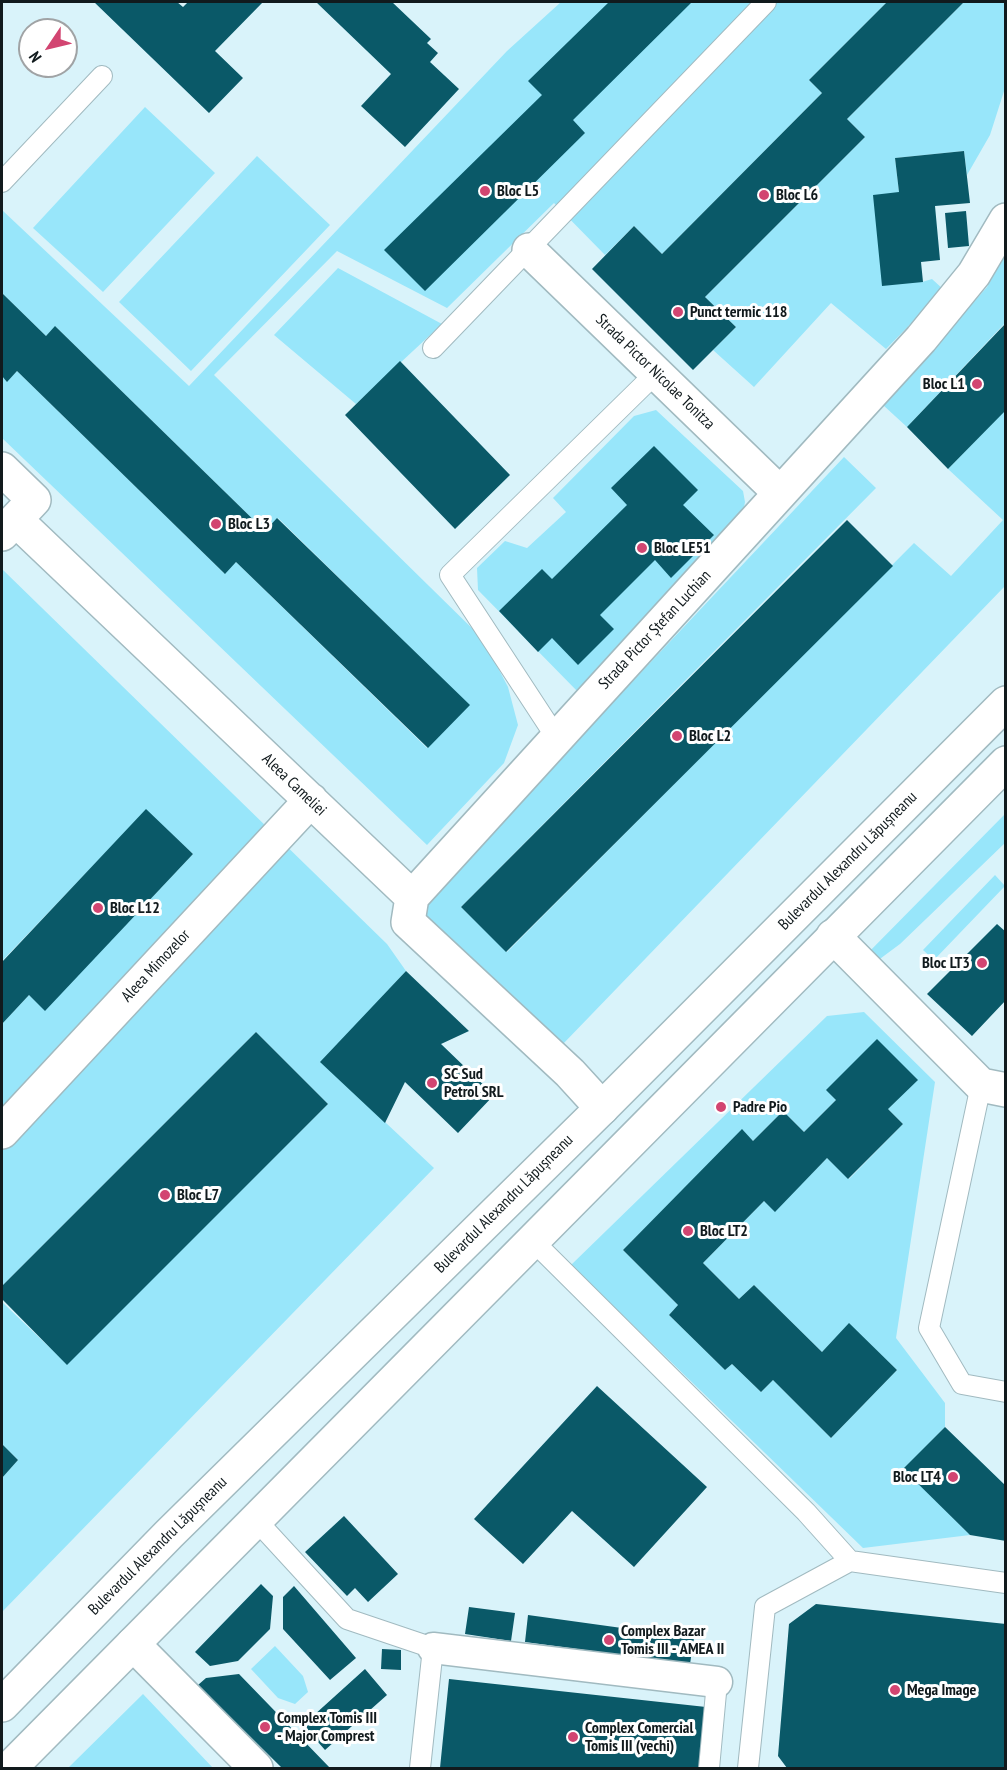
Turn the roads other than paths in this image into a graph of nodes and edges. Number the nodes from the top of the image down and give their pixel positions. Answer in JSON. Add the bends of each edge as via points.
{"nodes":[{"id":1,"x":766,"y":2,"type":"edge"},
{"id":2,"x":102,"y":76,"type":"dead end"},
{"id":3,"x":2,"y":182,"type":"edge"},
{"id":4,"x":1005,"y":220,"type":"edge"},
{"id":5,"x":529,"y":250,"type":"junction"},
{"id":6,"x":433,"y":348,"type":"dead end"},
{"id":7,"x":656,"y":373,"type":"junction"},
{"id":8,"x":2,"y":469,"type":"edge"},
{"id":9,"x":780,"y":493,"type":"junction"},
{"id":10,"x":9,"y":527,"type":"edge"},
{"id":11,"x":1005,"y":704,"type":"edge"},
{"id":12,"x":556,"y":737,"type":"junction"},
{"id":13,"x":1005,"y":763,"type":"edge"},
{"id":14,"x":311,"y":800,"type":"junction"},
{"id":15,"x":412,"y":897,"type":"junction"},
{"id":16,"x":833,"y":936,"type":"junction"},
{"id":17,"x":993,"y":1088,"type":"edge"},
{"id":18,"x":602,"y":1108,"type":"junction"},
{"id":19,"x":2,"y":1132,"type":"edge"},
{"id":20,"x":532,"y":1239,"type":"junction"},
{"id":21,"x":1005,"y":1392,"type":"edge"},
{"id":22,"x":256,"y":1520,"type":"junction"},
{"id":23,"x":850,"y":1561,"type":"junction"},
{"id":24,"x":1005,"y":1583,"type":"edge"},
{"id":25,"x":133,"y":1644,"type":"junction"},
{"id":26,"x":433,"y":1648,"type":"junction"},
{"id":27,"x":717,"y":1682,"type":"joint"},
{"id":28,"x":2,"y":1705,"type":"edge"},
{"id":29,"x":10,"y":1768,"type":"edge"},
{"id":30,"x":256,"y":1768,"type":"edge"},
{"id":31,"x":420,"y":1768,"type":"edge"},
{"id":32,"x":709,"y":1768,"type":"edge"},
{"id":33,"x":748,"y":1768,"type":"edge"}],
"edges":[{"from":1,"to":5,"type":"lane"},
{"from":2,"to":3,"type":"lane"},
{"from":4,"to":9,"type":"street","name":"Strada Pictor Ștefan Luchian","via":[[974,274],[921,339]]},
{"from":5,"to":6,"type":"lane"},
{"from":5,"to":7,"type":"street","name":"Strada Pictor Nicolae Tonitza"},
{"from":7,"to":9,"type":"street","name":"Strada Pictor Nicolae Tonitza"},
{"from":7,"to":12,"type":"lane","via":[[450,575]]},
{"from":8,"to":10,"type":"street","name":"Aleea Cameliei","via":[[34,500]]},
{"from":9,"to":12,"type":"street","name":"Strada Pictor Ștefan Luchian"},
{"from":10,"to":14,"type":"street","name":"Aleea Cameliei"},
{"from":11,"to":18,"type":"street","name":"Bulevardul Alexandru Lăpușneanu"},
{"from":12,"to":15,"type":"street","name":"Strada Pictor Ștefan Luchian"},
{"from":13,"to":16,"type":"street"},
{"from":14,"to":15,"type":"street","name":"Aleea Cameliei"},
{"from":14,"to":19,"type":"street","name":"Aleea Mimozelor"},
{"from":15,"to":18,"type":"street","via":[[408,922],[570,1073]]},
{"from":16,"to":17,"type":"street"},
{"from":16,"to":20,"type":"street"},
{"from":17,"to":21,"type":"lane","via":[[929,1328],[962,1384]]},
{"from":18,"to":28,"type":"street","name":"Bulevardul Alexandru Lăpușneanu","via":[[169,1534]]},
{"from":20,"to":22,"type":"street"},
{"from":20,"to":23,"type":"lane","via":[[806,1512]]},
{"from":22,"to":25,"type":"street"},
{"from":22,"to":26,"type":"lane","via":[[347,1619]]},
{"from":23,"to":24,"type":"lane"},
{"from":23,"to":33,"type":"lane","via":[[765,1607]]},
{"from":25,"to":29,"type":"street"},
{"from":25,"to":30,"type":"street"},
{"from":26,"to":27,"type":"street"},
{"from":26,"to":31,"type":"lane"},
{"from":27,"to":32,"type":"lane"}]}
